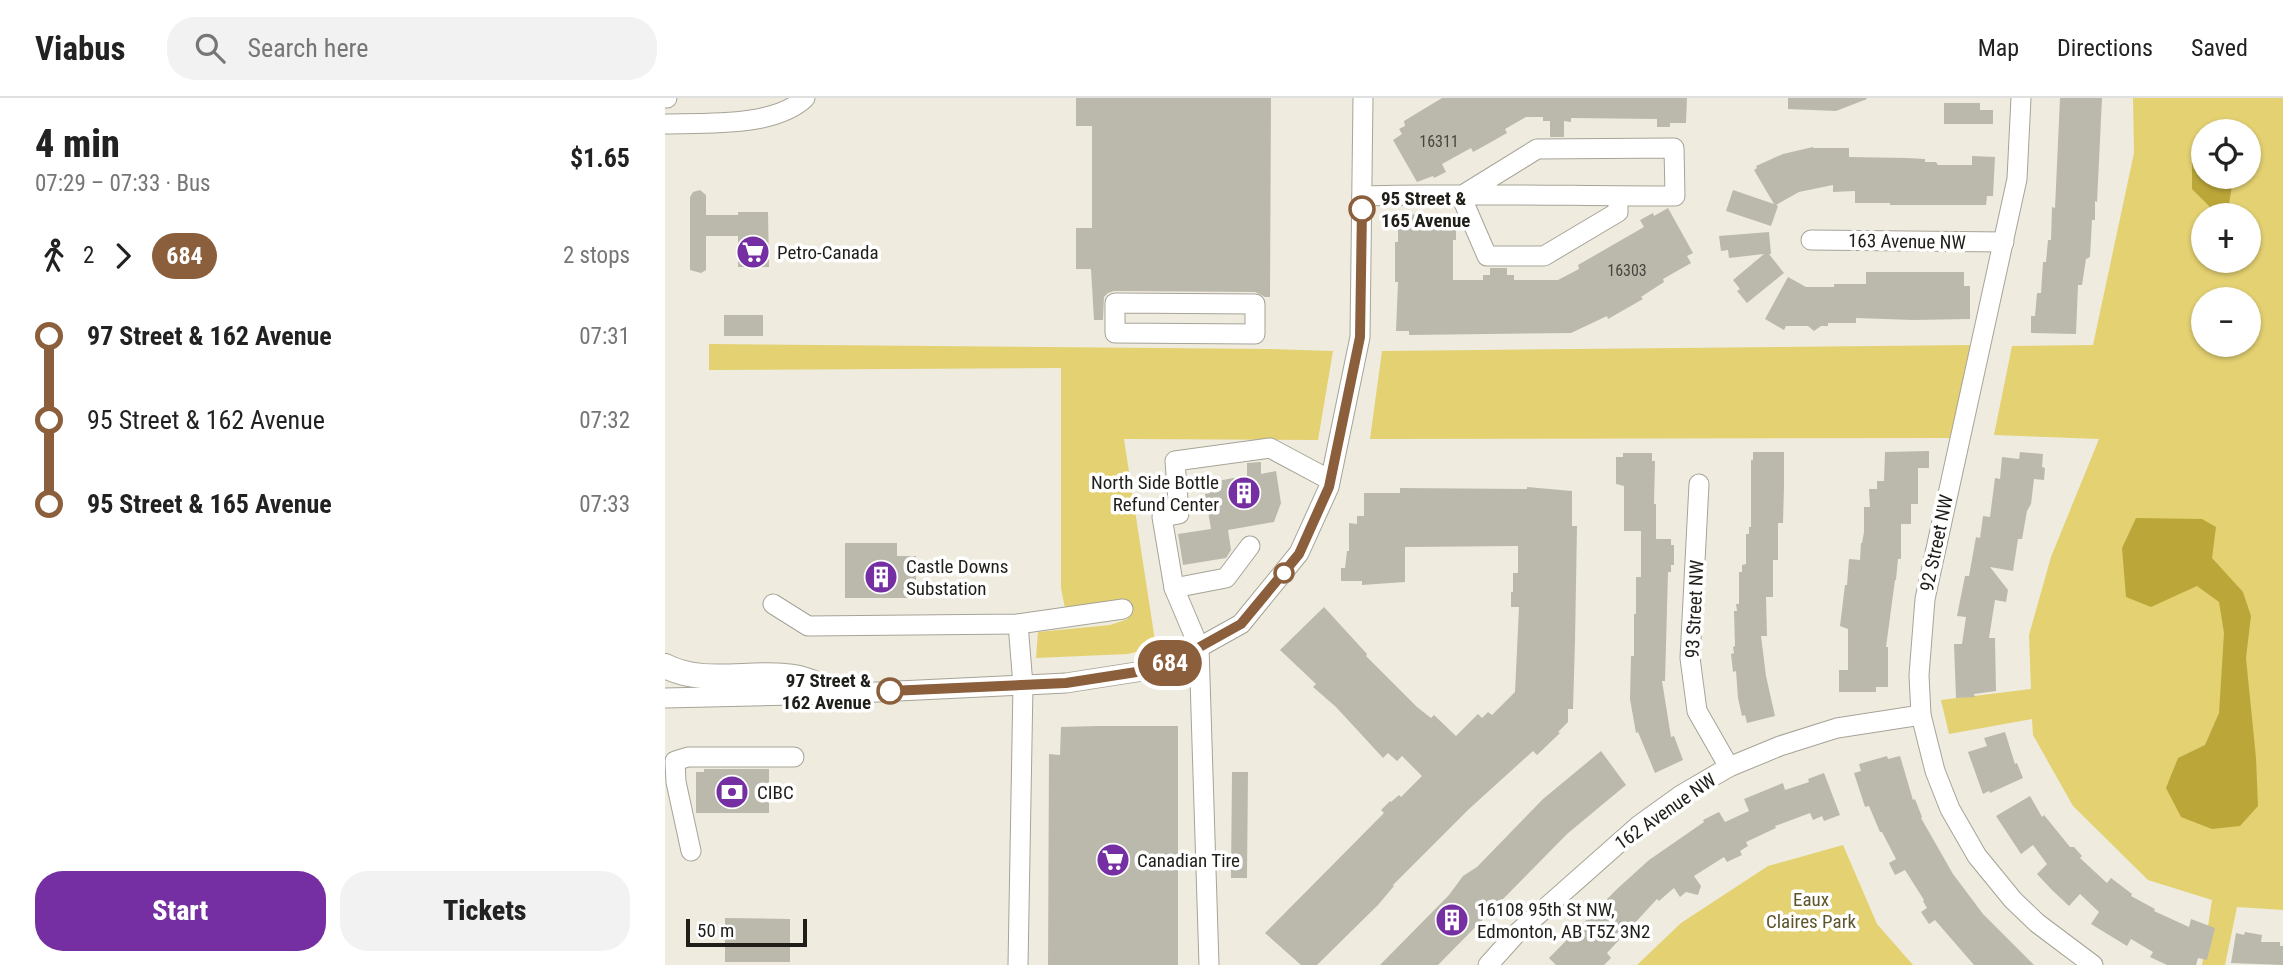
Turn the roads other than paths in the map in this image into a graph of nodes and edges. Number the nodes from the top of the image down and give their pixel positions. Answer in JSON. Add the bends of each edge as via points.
{"nodes":[{"id":1,"x":805,"y":98,"type":"edge"},
{"id":2,"x":1363,"y":98,"type":"edge"},
{"id":3,"x":2021,"y":98,"type":"edge"},
{"id":4,"x":665,"y":124,"type":"edge"},
{"id":5,"x":1362,"y":196,"type":"junction"},
{"id":6,"x":1461,"y":196,"type":"junction"},
{"id":7,"x":1618,"y":196,"type":"junction"},
{"id":8,"x":1811,"y":240,"type":"dead end"},
{"id":9,"x":2004,"y":242,"type":"junction"},
{"id":10,"x":1115,"y":303,"type":"joint"},
{"id":11,"x":1330,"y":480,"type":"junction"},
{"id":12,"x":1699,"y":484,"type":"dead end"},
{"id":13,"x":1250,"y":546,"type":"dead end"},
{"id":14,"x":1174,"y":588,"type":"junction"},
{"id":15,"x":773,"y":604,"type":"dead end"},
{"id":16,"x":1123,"y":610,"type":"dead end"},
{"id":17,"x":1018,"y":624,"type":"junction"},
{"id":18,"x":1199,"y":647,"type":"junction"},
{"id":19,"x":665,"y":666,"type":"edge"},
{"id":20,"x":1023,"y":685,"type":"junction"},
{"id":21,"x":836,"y":694,"type":"junction"},
{"id":22,"x":665,"y":698,"type":"edge"},
{"id":23,"x":1921,"y":715,"type":"junction"},
{"id":24,"x":794,"y":757,"type":"dead end"},
{"id":25,"x":1728,"y":767,"type":"junction"},
{"id":26,"x":691,"y":851,"type":"dead end"},
{"id":27,"x":1018,"y":965,"type":"edge"},
{"id":28,"x":1209,"y":965,"type":"edge"},
{"id":29,"x":1489,"y":965,"type":"edge"},
{"id":30,"x":2093,"y":965,"type":"edge"}],
"edges":[{"from":1,"to":4,"type":"street","via":[[795,108],[759,118]]},
{"from":2,"to":5,"type":"street"},
{"from":3,"to":9,"type":"street","name":"92 Street NW","via":[[2017,179]]},
{"from":5,"to":6,"type":"street"},
{"from":5,"to":11,"type":"street","via":[[1360,337]]},
{"from":6,"to":7,"type":"street"},
{"from":6,"to":7,"type":"street","via":[[1487,256],[1544,256],[1618,212]]},
{"from":6,"to":7,"type":"street","via":[[1537,149],[1674,149],[1675,196]]},
{"from":8,"to":9,"type":"street","name":"163 Avenue NW"},
{"from":9,"to":23,"type":"street","name":"92 Street NW","via":[[1928,579],[1921,637]]},
{"from":10,"to":10,"type":"street","via":[[1115,333],[1255,334],[1255,304]]},
{"from":11,"to":14,"type":"street","via":[[1270,449],[1175,461],[1179,514],[1162,517]]},
{"from":11,"to":18,"type":"street","via":[[1299,554],[1241,624]]},
{"from":12,"to":25,"type":"street","name":"93 Street NW","via":[[1690,658],[1697,711]]},
{"from":13,"to":14,"type":"street","via":[[1226,578]]},
{"from":14,"to":18,"type":"street"},
{"from":15,"to":17,"type":"street","via":[[808,626]]},
{"from":16,"to":17,"type":"street"},
{"from":17,"to":20,"type":"street"},
{"from":18,"to":20,"type":"street","via":[[1162,668]]},
{"from":18,"to":28,"type":"street"},
{"from":19,"to":21,"type":"main road","via":[[703,677],[806,679]]},
{"from":20,"to":21,"type":"street"},
{"from":20,"to":27,"type":"street"},
{"from":21,"to":22,"type":"street"},
{"from":23,"to":25,"type":"street","name":"162 Avenue NW","via":[[1837,728]]},
{"from":23,"to":30,"type":"street","name":"92 Street NW","via":[[1935,771],[1977,856],[2037,923]]},
{"from":24,"to":26,"type":"street","via":[[688,757],[675,761]]},
{"from":25,"to":29,"type":"street","name":"162 Avenue NW","via":[[1638,826],[1516,934]]}]}
